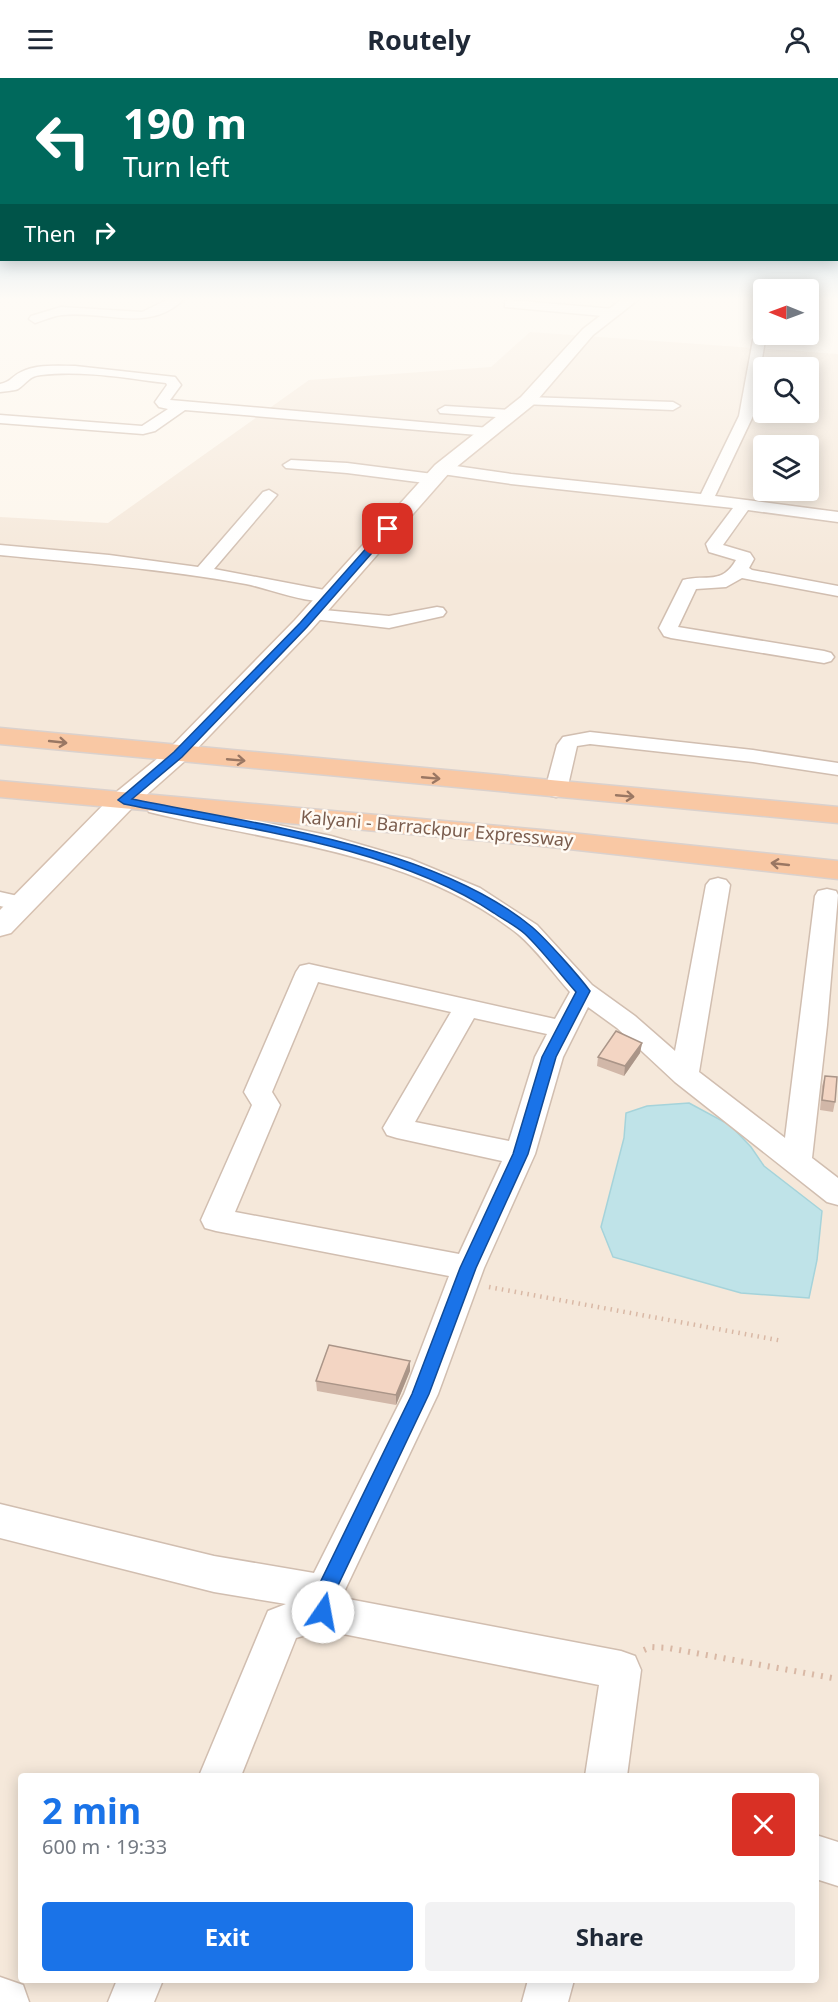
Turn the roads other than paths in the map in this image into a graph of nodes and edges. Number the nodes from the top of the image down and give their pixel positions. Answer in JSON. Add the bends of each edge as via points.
{"nodes":[{"id":1,"x":6,"y":389,"type":"edge"},
{"id":2,"x":171,"y":389,"type":"edge"},
{"id":3,"x":536,"y":389,"type":"edge"},
{"id":4,"x":751,"y":389,"type":"edge"},
{"id":5,"x":0,"y":405,"type":"edge"},
{"id":6,"x":181,"y":406,"type":"junction"},
{"id":7,"x":673,"y":406,"type":"dead end"},
{"id":8,"x":519,"y":408,"type":"junction"},
{"id":9,"x":432,"y":409,"type":"dead end"},
{"id":10,"x":0,"y":419,"type":"edge"},
{"id":11,"x":19,"y":421,"type":"junction"},
{"id":12,"x":0,"y":431,"type":"edge"},
{"id":13,"x":489,"y":432,"type":"junction"},
{"id":14,"x":291,"y":465,"type":"dead end"},
{"id":15,"x":438,"y":474,"type":"junction"},
{"id":16,"x":269,"y":495,"type":"dead end"},
{"id":17,"x":705,"y":499,"type":"junction"},
{"id":18,"x":744,"y":504,"type":"junction"},
{"id":19,"x":838,"y":518,"type":"edge"},
{"id":20,"x":0,"y":550,"type":"edge"},
{"id":21,"x":740,"y":571,"type":"junction"},
{"id":22,"x":202,"y":573,"type":"junction"},
{"id":23,"x":838,"y":591,"type":"edge"},
{"id":24,"x":329,"y":596,"type":"junction"},
{"id":25,"x":437,"y":612,"type":"dead end"},
{"id":26,"x":313,"y":614,"type":"junction"},
{"id":27,"x":824,"y":657,"type":"dead end"},
{"id":28,"x":0,"y":736,"type":"edge"},
{"id":29,"x":178,"y":754,"type":"junction"},
{"id":30,"x":838,"y":769,"type":"edge"},
{"id":31,"x":0,"y":789,"type":"edge"},
{"id":32,"x":556,"y":790,"type":"junction"},
{"id":33,"x":124,"y":800,"type":"junction"},
{"id":34,"x":838,"y":815,"type":"edge"},
{"id":35,"x":838,"y":870,"type":"edge"},
{"id":36,"x":718,"y":885,"type":"dead end"},
{"id":37,"x":827,"y":896,"type":"dead end"},
{"id":38,"x":11,"y":902,"type":"edge"},
{"id":39,"x":0,"y":927,"type":"edge"},
{"id":40,"x":583,"y":991,"type":"junction"},
{"id":41,"x":467,"y":1007,"type":"junction"},
{"id":42,"x":563,"y":1029,"type":"junction"},
{"id":43,"x":686,"y":1075,"type":"junction"},
{"id":44,"x":520,"y":1154,"type":"junction"},
{"id":45,"x":797,"y":1161,"type":"junction"},
{"id":46,"x":838,"y":1194,"type":"edge"},
{"id":47,"x":467,"y":1275,"type":"junction"},
{"id":48,"x":0,"y":1521,"type":"edge"},
{"id":49,"x":324,"y":1603,"type":"junction"},
{"id":50,"x":221,"y":1773,"type":"edge"},
{"id":51,"x":606,"y":1773,"type":"edge"},
{"id":52,"x":819,"y":1858,"type":"edge"},
{"id":53,"x":838,"y":1864,"type":"edge"},
{"id":54,"x":139,"y":1983,"type":"edge"},
{"id":55,"x":550,"y":1983,"type":"edge"},
{"id":56,"x":0,"y":2001,"type":"edge"},
{"id":57,"x":6,"y":2002,"type":"edge"},
{"id":58,"x":131,"y":2002,"type":"edge"},
{"id":59,"x":545,"y":2002,"type":"edge"}],
"edges":[{"from":1,"to":5,"type":"street"},
{"from":2,"to":6,"type":"street","via":[[162,403]]},
{"from":3,"to":8,"type":"main road"},
{"from":4,"to":17,"type":"street","via":[[746,416]]},
{"from":6,"to":11,"type":"street","via":[[143,430]]},
{"from":6,"to":13,"type":"street"},
{"from":7,"to":8,"type":"street"},
{"from":8,"to":9,"type":"street"},
{"from":8,"to":13,"type":"main road"},
{"from":10,"to":11,"type":"street"},
{"from":11,"to":12,"type":"street"},
{"from":13,"to":15,"type":"main road"},
{"from":14,"to":15,"type":"street"},
{"from":15,"to":17,"type":"street"},
{"from":15,"to":24,"type":"main road"},
{"from":16,"to":22,"type":"street"},
{"from":17,"to":18,"type":"street"},
{"from":18,"to":19,"type":"street"},
{"from":18,"to":21,"type":"street","via":[[714,544],[720,551],[746,559]]},
{"from":20,"to":22,"type":"street"},
{"from":21,"to":23,"type":"street"},
{"from":21,"to":27,"type":"street","via":[[726,582],[689,584],[668,628],[671,632]]},
{"from":22,"to":24,"type":"street"},
{"from":24,"to":26,"type":"main road"},
{"from":25,"to":26,"type":"street","via":[[389,622]]},
{"from":26,"to":29,"type":"main road"},
{"from":28,"to":29,"type":"highway","one_way":true},
{"from":29,"to":32,"type":"highway","one_way":true},
{"from":29,"to":33,"type":"main road"},
{"from":30,"to":32,"type":"street","via":[[590,738],[570,741]]},
{"from":31,"to":33,"type":"highway","name":"Kalyani - Barrackpur Expressway"},
{"from":32,"to":34,"type":"highway","one_way":true},
{"from":35,"to":33,"type":"highway","name":"Kalyani - Barrackpur Expressway","one_way":true},
{"from":33,"to":38,"type":"main road"},
{"from":33,"to":40,"type":"street","via":[[323,841],[432,876],[472,893],[528,930]]},
{"from":36,"to":43,"type":"street"},
{"from":37,"to":45,"type":"street"},
{"from":38,"to":39,"type":"main road"},
{"from":40,"to":42,"type":"street"},
{"from":40,"to":43,"type":"street","via":[[626,1022]]},
{"from":41,"to":42,"type":"street"},
{"from":41,"to":44,"type":"street","via":[[397,1128]]},
{"from":41,"to":47,"type":"street","via":[[309,972],[258,1092],[266,1105],[216,1220]]},
{"from":42,"to":44,"type":"street","via":[[549,1057]]},
{"from":43,"to":45,"type":"street"},
{"from":44,"to":47,"type":"street"},
{"from":45,"to":46,"type":"street"},
{"from":47,"to":49,"type":"street","via":[[421,1394]]},
{"from":48,"to":49,"type":"street"},
{"from":49,"to":50,"type":"street","via":[[282,1624]]},
{"from":49,"to":51,"type":"street","via":[[621,1670]]},
{"from":52,"to":53,"type":"street"},
{"from":54,"to":58,"type":"street"},
{"from":55,"to":59,"type":"street"},
{"from":56,"to":57,"type":"street"}]}
